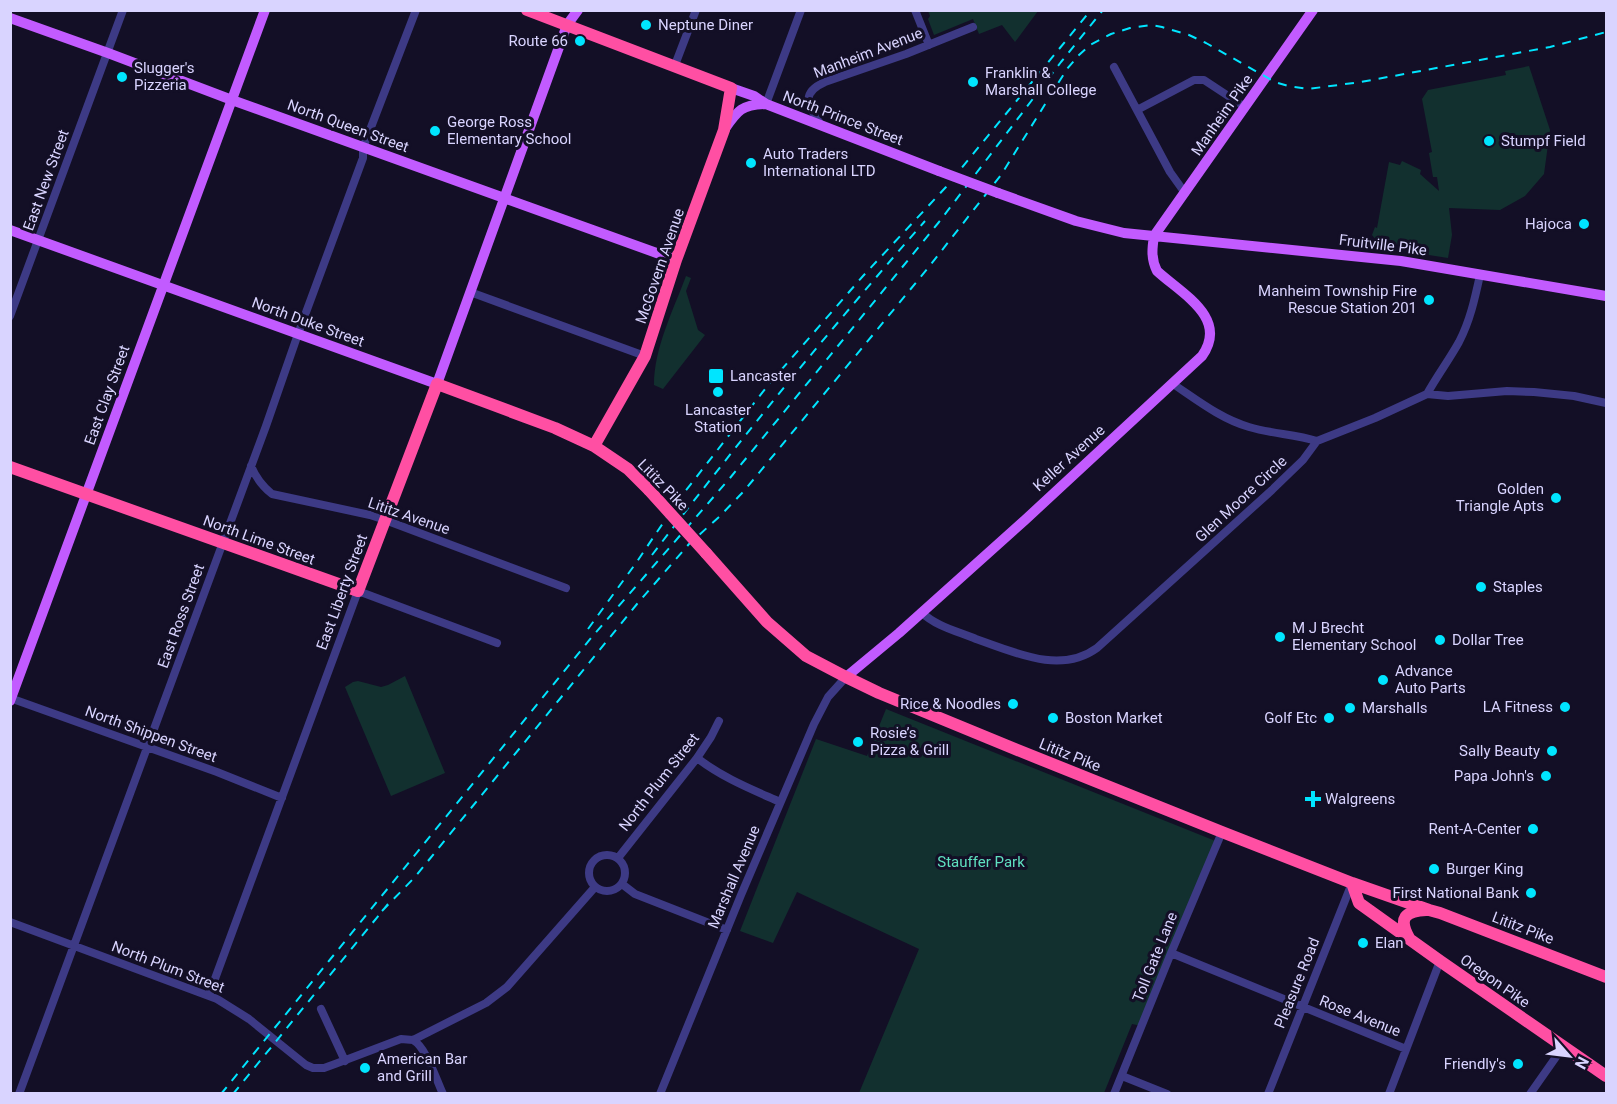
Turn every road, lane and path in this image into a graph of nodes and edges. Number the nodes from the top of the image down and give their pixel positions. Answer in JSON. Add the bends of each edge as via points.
{"nodes":[{"id":1,"x":123,"y":10,"type":"edge"},
{"id":2,"x":265,"y":10,"type":"edge"},
{"id":3,"x":416,"y":10,"type":"edge"},
{"id":4,"x":527,"y":10,"type":"edge"},
{"id":5,"x":567,"y":10,"type":"edge"},
{"id":6,"x":578,"y":10,"type":"edge"},
{"id":7,"x":696,"y":10,"type":"edge"},
{"id":8,"x":801,"y":10,"type":"edge"},
{"id":9,"x":915,"y":10,"type":"edge"},
{"id":10,"x":1313,"y":10,"type":"edge"},
{"id":11,"x":10,"y":18,"type":"edge"},
{"id":12,"x":567,"y":25,"type":"junction"},
{"id":13,"x":973,"y":27,"type":"dead end"},
{"id":14,"x":929,"y":45,"type":"junction"},
{"id":15,"x":108,"y":53,"type":"junction"},
{"id":16,"x":675,"y":65,"type":"junction"},
{"id":17,"x":1114,"y":67,"type":"dead end"},
{"id":18,"x":731,"y":88,"type":"junction"},
{"id":19,"x":232,"y":100,"type":"junction"},
{"id":20,"x":766,"y":104,"type":"junction"},
{"id":21,"x":1245,"y":107,"type":"junction"},
{"id":22,"x":1137,"y":110,"type":"junction"},
{"id":23,"x":821,"y":126,"type":"junction"},
{"id":24,"x":724,"y":130,"type":"junction"},
{"id":25,"x":363,"y":148,"type":"junction"},
{"id":26,"x":1185,"y":193,"type":"junction"},
{"id":27,"x":504,"y":199,"type":"junction"},
{"id":28,"x":10,"y":230,"type":"edge"},
{"id":29,"x":1154,"y":236,"type":"junction"},
{"id":30,"x":39,"y":240,"type":"junction"},
{"id":31,"x":676,"y":260,"type":"junction"},
{"id":32,"x":1480,"y":274,"type":"junction"},
{"id":33,"x":164,"y":286,"type":"junction"},
{"id":34,"x":470,"y":292,"type":"junction"},
{"id":35,"x":1606,"y":296,"type":"edge"},
{"id":36,"x":10,"y":316,"type":"edge"},
{"id":37,"x":298,"y":334,"type":"junction"},
{"id":38,"x":645,"y":356,"type":"junction"},
{"id":39,"x":437,"y":384,"type":"junction"},
{"id":40,"x":1173,"y":384,"type":"junction"},
{"id":41,"x":1427,"y":394,"type":"junction"},
{"id":42,"x":1606,"y":403,"type":"edge"},
{"id":43,"x":1317,"y":441,"type":"junction"},
{"id":44,"x":594,"y":446,"type":"junction"},
{"id":45,"x":251,"y":466,"type":"junction"},
{"id":46,"x":10,"y":467,"type":"edge"},
{"id":47,"x":87,"y":495,"type":"junction"},
{"id":48,"x":385,"y":520,"type":"junction"},
{"id":49,"x":222,"y":543,"type":"junction"},
{"id":50,"x":566,"y":588,"type":"dead end"},
{"id":51,"x":358,"y":591,"type":"junction"},
{"id":52,"x":921,"y":612,"type":"junction"},
{"id":53,"x":497,"y":643,"type":"dead end"},
{"id":54,"x":846,"y":677,"type":"junction"},
{"id":55,"x":11,"y":699,"type":"edge"},
{"id":56,"x":719,"y":721,"type":"dead end"},
{"id":57,"x":147,"y":747,"type":"junction"},
{"id":58,"x":698,"y":758,"type":"junction"},
{"id":59,"x":282,"y":798,"type":"junction"},
{"id":60,"x":780,"y":802,"type":"junction"},
{"id":61,"x":1222,"y":832,"type":"junction"},
{"id":62,"x":618,"y":858,"type":"junction"},
{"id":63,"x":1352,"y":883,"type":"junction"},
{"id":64,"x":622,"y":884,"type":"junction"},
{"id":65,"x":595,"y":887,"type":"junction"},
{"id":66,"x":1429,"y":910,"type":"junction"},
{"id":67,"x":10,"y":922,"type":"edge"},
{"id":68,"x":727,"y":930,"type":"junction"},
{"id":69,"x":1409,"y":939,"type":"junction"},
{"id":70,"x":73,"y":945,"type":"junction"},
{"id":71,"x":1171,"y":953,"type":"junction"},
{"id":72,"x":1440,"y":961,"type":"junction"},
{"id":73,"x":1606,"y":977,"type":"edge"},
{"id":74,"x":209,"y":995,"type":"junction"},
{"id":75,"x":1302,"y":1007,"type":"junction"},
{"id":76,"x":321,"y":1008,"type":"dead end"},
{"id":77,"x":413,"y":1040,"type":"junction"},
{"id":78,"x":1563,"y":1047,"type":"junction"},
{"id":79,"x":1406,"y":1049,"type":"junction"},
{"id":80,"x":345,"y":1061,"type":"junction"},
{"id":81,"x":1122,"y":1076,"type":"junction"},
{"id":82,"x":1606,"y":1076,"type":"edge"},
{"id":83,"x":19,"y":1094,"type":"edge"},
{"id":84,"x":443,"y":1094,"type":"edge"},
{"id":85,"x":660,"y":1094,"type":"edge"},
{"id":86,"x":1114,"y":1094,"type":"edge"},
{"id":87,"x":1167,"y":1094,"type":"edge"},
{"id":88,"x":1268,"y":1094,"type":"edge"},
{"id":89,"x":1389,"y":1094,"type":"edge"},
{"id":90,"x":1530,"y":1094,"type":"edge"}],
"edges":[{"from":1,"to":15,"type":"street","name":"East New Street"},
{"from":2,"to":19,"type":"main road","name":"East Clay Street"},
{"from":3,"to":25,"type":"street","name":"East Ross Street"},
{"from":4,"to":12,"type":"highway","name":"North Prince Street"},
{"from":5,"to":12,"type":"main road"},
{"from":6,"to":12,"type":"main road"},
{"from":7,"to":16,"type":"street"},
{"from":8,"to":20,"type":"street"},
{"from":9,"to":14,"type":"street"},
{"from":10,"to":21,"type":"main road","name":"Manheim Pike"},
{"from":11,"to":15,"type":"main road","name":"North Queen Street"},
{"from":12,"to":16,"type":"highway","name":"North Prince Street"},
{"from":12,"to":27,"type":"main road","name":"East Liberty Street"},
{"from":13,"to":14,"type":"street","name":"Manheim Avenue"},
{"from":14,"to":23,"type":"street","name":"Manheim Avenue","via":[[813,88],[808,95],[809,105]]},
{"from":15,"to":19,"type":"main road","name":"North Queen Street"},
{"from":15,"to":30,"type":"street","name":"East New Street"},
{"from":16,"to":18,"type":"highway","name":"North Prince Street"},
{"from":17,"to":22,"type":"street"},
{"from":18,"to":20,"type":"main road","name":"North Prince Street"},
{"from":18,"to":24,"type":"highway","name":"McGovern Avenue"},
{"from":19,"to":25,"type":"main road","name":"North Queen Street"},
{"from":19,"to":33,"type":"main road","name":"East Clay Street"},
{"from":20,"to":23,"type":"main road","name":"North Prince Street"},
{"from":20,"to":24,"type":"main road","via":[[754,104],[736,112]]},
{"from":21,"to":22,"type":"street","via":[[1204,80],[1194,80]]},
{"from":21,"to":26,"type":"main road","name":"Manheim Pike"},
{"from":22,"to":26,"type":"street"},
{"from":23,"to":29,"type":"main road","name":"North Prince Street","bridge":true,"via":[[1076,220],[1124,233]]},
{"from":24,"to":31,"type":"highway","name":"McGovern Avenue"},
{"from":25,"to":27,"type":"main road","name":"North Queen Street"},
{"from":25,"to":37,"type":"street","name":"East Ross Street","via":[[363,158]]},
{"from":26,"to":29,"type":"main road","name":"Manheim Pike"},
{"from":27,"to":31,"type":"main road","name":"North Queen Street"},
{"from":27,"to":34,"type":"main road","name":"East Liberty Street"},
{"from":28,"to":30,"type":"main road","name":"North Duke Street"},
{"from":29,"to":32,"type":"main road","name":"Fruitville Pike","via":[[1401,261]]},
{"from":29,"to":40,"type":"main road","name":"Keller Avenue","via":[[1152,255],[1157,271],[1200,309],[1211,330],[1210,343],[1202,356]]},
{"from":30,"to":33,"type":"main road","name":"North Duke Street"},
{"from":30,"to":36,"type":"street","name":"East New Street"},
{"from":31,"to":38,"type":"highway","name":"McGovern Avenue"},
{"from":32,"to":35,"type":"main road","name":"Fruitville Pike"},
{"from":32,"to":41,"type":"street","via":[[1465,328]]},
{"from":33,"to":37,"type":"main road","name":"North Duke Street"},
{"from":33,"to":47,"type":"main road","name":"East Clay Street"},
{"from":34,"to":38,"type":"street"},
{"from":34,"to":39,"type":"main road","name":"East Liberty Street"},
{"from":37,"to":39,"type":"main road","name":"North Duke Street"},
{"from":37,"to":45,"type":"street","name":"East Ross Street"},
{"from":38,"to":44,"type":"highway","name":"McGovern Avenue"},
{"from":39,"to":44,"type":"highway","name":"North Duke Street"},
{"from":39,"to":48,"type":"highway","name":"East Liberty Street"},
{"from":40,"to":43,"type":"street","via":[[1212,410],[1246,426]]},
{"from":40,"to":52,"type":"main road","name":"Keller Avenue"},
{"from":41,"to":42,"type":"street","name":"Glen Moore Circle","via":[[1534,392]]},
{"from":41,"to":43,"type":"street","name":"Glen Moore Circle"},
{"from":43,"to":52,"type":"street","name":"Glen Moore Circle","via":[[1272,490],[1085,656],[1056,661],[1025,656],[937,624]]},
{"from":44,"to":54,"type":"highway","name":"Lititz Pike","bridge":true,"via":[[628,469],[649,490],[767,622],[806,656]]},
{"from":45,"to":48,"type":"street","name":"Lititz Avenue","via":[[255,477],[272,494]]},
{"from":45,"to":49,"type":"street","name":"East Ross Street"},
{"from":46,"to":47,"type":"highway","name":"North Lime Street"},
{"from":47,"to":49,"type":"highway","name":"North Lime Street"},
{"from":47,"to":55,"type":"main road","name":"East Clay Street"},
{"from":48,"to":50,"type":"street","name":"Lititz Avenue"},
{"from":48,"to":51,"type":"highway","name":"East Liberty Street"},
{"from":49,"to":51,"type":"highway","name":"North Lime Street"},
{"from":49,"to":57,"type":"street","name":"East Ross Street"},
{"from":51,"to":53,"type":"street","name":"North Lime Street"},
{"from":51,"to":59,"type":"street","name":"East Liberty Street"},
{"from":52,"to":54,"type":"main road","name":"Keller Avenue"},
{"from":54,"to":60,"type":"street","name":"Marshall Avenue","via":[[820,710]]},
{"from":54,"to":61,"type":"highway","name":"Lititz Pike"},
{"from":55,"to":57,"type":"street","name":"North Shippen Street"},
{"from":56,"to":58,"type":"street","name":"North Plum Street"},
{"from":57,"to":59,"type":"street","name":"North Shippen Street"},
{"from":57,"to":70,"type":"street","name":"East Ross Street"},
{"from":58,"to":60,"type":"street","via":[[712,770]]},
{"from":58,"to":62,"type":"street","name":"North Plum Street"},
{"from":59,"to":74,"type":"street","name":"East Liberty Street"},
{"from":60,"to":68,"type":"street","name":"Marshall Avenue"},
{"from":61,"to":63,"type":"highway","name":"Lititz Pike"},
{"from":61,"to":71,"type":"street","name":"Toll Gate Lane"},
{"from":62,"to":64,"type":"street","via":[[626,872]]},
{"from":62,"to":65,"type":"street","via":[[605,855],[593,862],[589,873]]},
{"from":63,"to":66,"type":"highway","name":"Lititz Pike"},
{"from":63,"to":69,"type":"highway","name":"Oregon Pike","via":[[1359,903]]},
{"from":63,"to":75,"type":"street","name":"Pleasure Road"},
{"from":64,"to":65,"type":"street","via":[[606,891]]},
{"from":64,"to":68,"type":"street","via":[[635,894]]},
{"from":65,"to":77,"type":"street","name":"North Plum Street","via":[[507,987],[486,1003]]},
{"from":66,"to":69,"type":"highway","via":[[1406,916],[1403,924]]},
{"from":66,"to":73,"type":"highway","name":"Lititz Pike"},
{"from":67,"to":70,"type":"street","name":"North Plum Street"},
{"from":68,"to":85,"type":"street","name":"Marshall Avenue"},
{"from":69,"to":72,"type":"highway","name":"Oregon Pike"},
{"from":70,"to":74,"type":"street","name":"North Plum Street"},
{"from":70,"to":83,"type":"street","name":"East Ross Street"},
{"from":71,"to":75,"type":"street","name":"Rose Avenue"},
{"from":71,"to":81,"type":"street","name":"Toll Gate Lane"},
{"from":72,"to":78,"type":"highway","name":"Oregon Pike"},
{"from":72,"to":79,"type":"street"},
{"from":74,"to":80,"type":"street","name":"North Plum Street","via":[[235,1008],[309,1067],[324,1068]]},
{"from":75,"to":79,"type":"street","name":"Rose Avenue"},
{"from":75,"to":88,"type":"street","name":"Pleasure Road"},
{"from":76,"to":80,"type":"street"},
{"from":77,"to":80,"type":"street","name":"North Plum Street","via":[[401,1039]]},
{"from":77,"to":84,"type":"street","via":[[424,1051]]},
{"from":78,"to":82,"type":"highway","name":"Oregon Pike"},
{"from":78,"to":90,"type":"street"},
{"from":79,"to":89,"type":"street"},
{"from":81,"to":86,"type":"street","name":"Toll Gate Lane"},
{"from":81,"to":87,"type":"street"}]}
